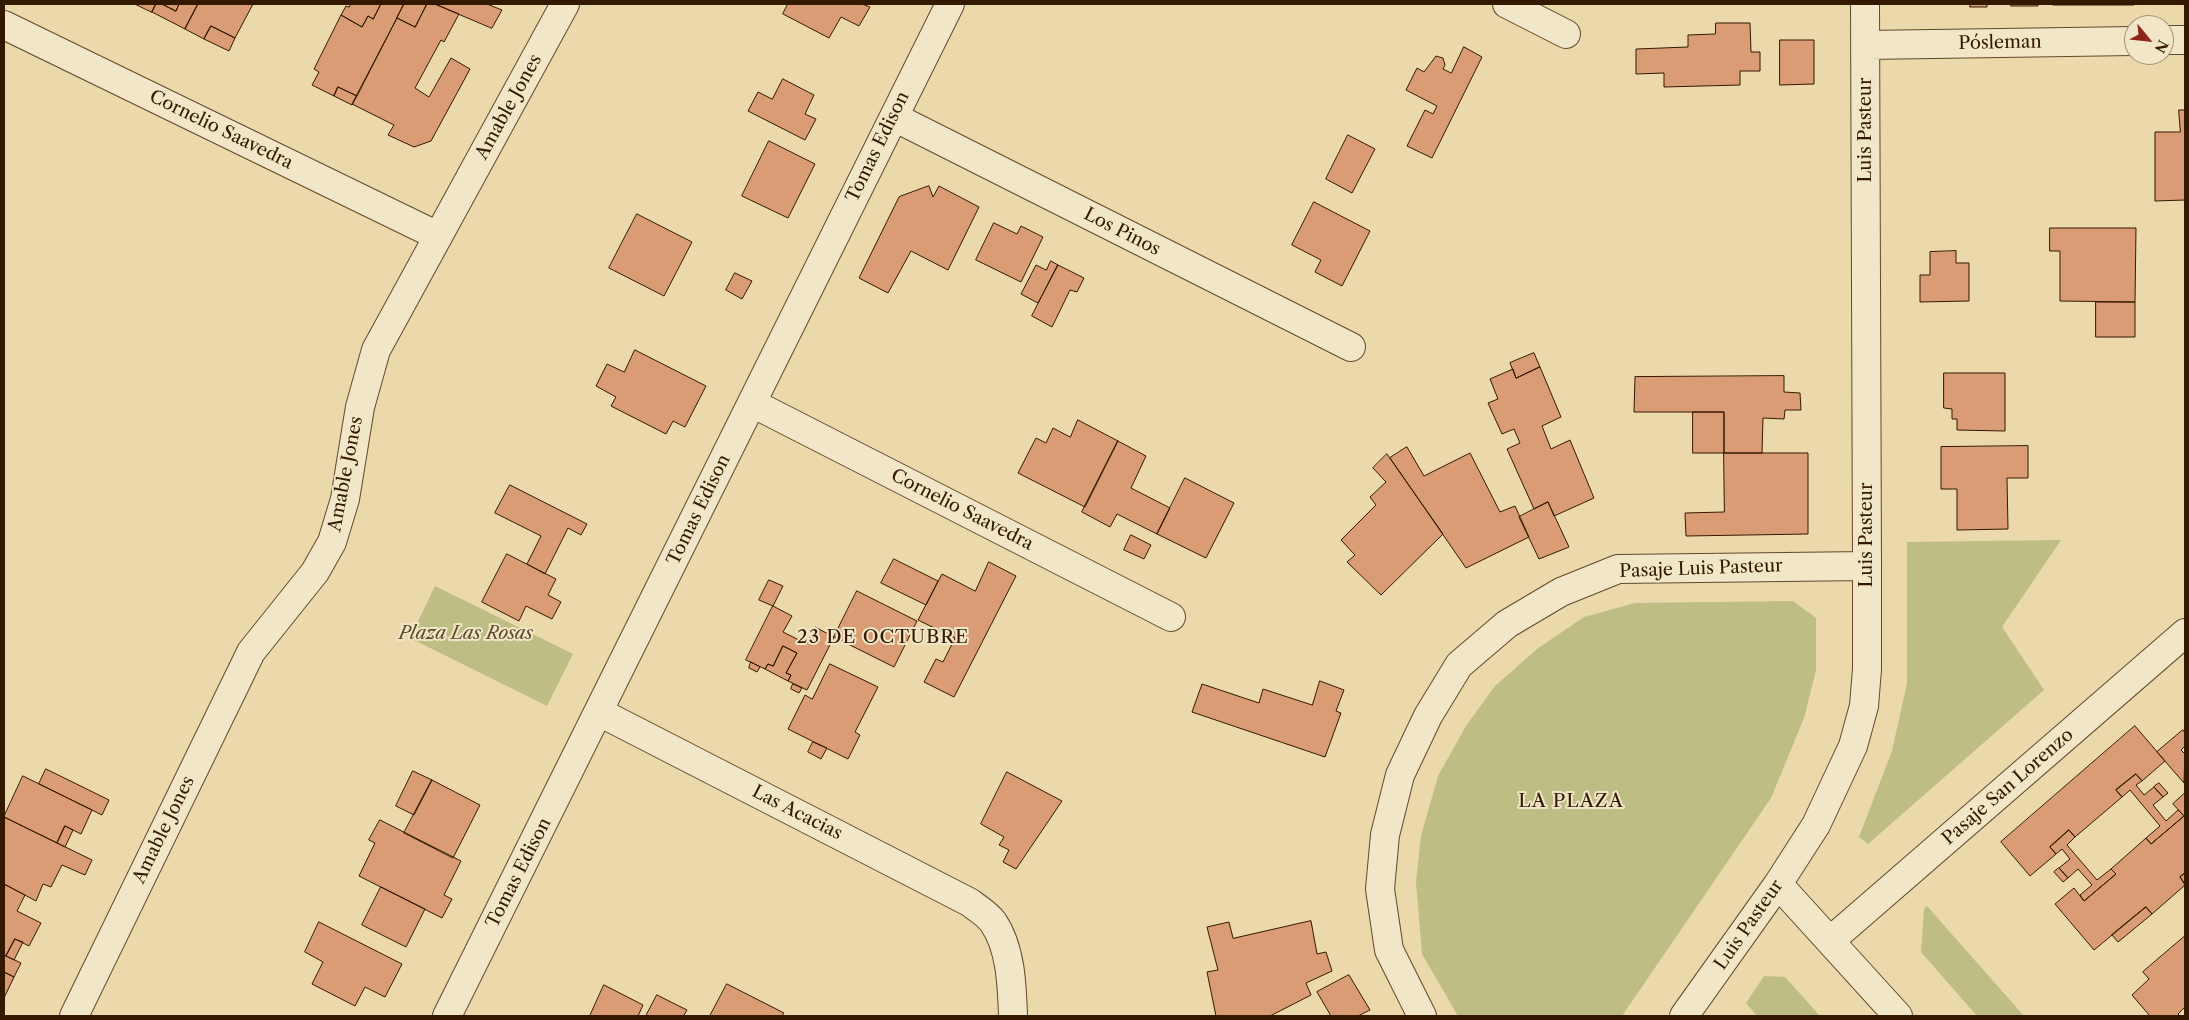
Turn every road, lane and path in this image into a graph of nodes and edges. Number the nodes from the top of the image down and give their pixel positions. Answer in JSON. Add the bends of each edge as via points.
{"nodes":[{"id":1,"x":565,"y":4,"type":"edge"},
{"id":2,"x":950,"y":4,"type":"edge"},
{"id":3,"x":1507,"y":4,"type":"edge"},
{"id":4,"x":1865,"y":4,"type":"edge"},
{"id":5,"x":4,"y":25,"type":"edge"},
{"id":6,"x":1566,"y":34,"type":"dead end"},
{"id":7,"x":2124,"y":41,"type":"edge"},
{"id":8,"x":1866,"y":45,"type":"junction"},
{"id":9,"x":894,"y":116,"type":"junction"},
{"id":10,"x":438,"y":236,"type":"junction"},
{"id":11,"x":1351,"y":347,"type":"dead end"},
{"id":12,"x":752,"y":403,"type":"junction"},
{"id":13,"x":1867,"y":566,"type":"junction"},
{"id":14,"x":1171,"y":617,"type":"dead end"},
{"id":15,"x":2185,"y":633,"type":"edge"},
{"id":16,"x":599,"y":712,"type":"junction"},
{"id":17,"x":1778,"y":884,"type":"junction"},
{"id":18,"x":1830,"y":941,"type":"junction"},
{"id":19,"x":74,"y":1016,"type":"edge"},
{"id":20,"x":447,"y":1016,"type":"edge"},
{"id":21,"x":1013,"y":1016,"type":"edge"},
{"id":22,"x":1422,"y":1016,"type":"edge"},
{"id":23,"x":1684,"y":1016,"type":"edge"},
{"id":24,"x":1898,"y":1016,"type":"edge"}],
"edges":[{"from":1,"to":10,"type":"street","name":"Amable Jones"},
{"from":2,"to":9,"type":"street","name":"Tomas Edison"},
{"from":3,"to":6,"type":"street"},
{"from":4,"to":8,"type":"street","name":"Luis Pasteur"},
{"from":5,"to":10,"type":"street","name":"Cornelio Saavedra"},
{"from":7,"to":8,"type":"street","name":"Pósleman"},
{"from":8,"to":13,"type":"street","name":"Luis Pasteur"},
{"from":9,"to":11,"type":"street","name":"Los Pinos"},
{"from":9,"to":12,"type":"street","name":"Tomas Edison"},
{"from":10,"to":19,"type":"street","name":"Amable Jones","via":[[376,350],[360,407],[345,499],[332,542],[315,572],[251,652]]},
{"from":12,"to":14,"type":"street","name":"Cornelio Saavedra"},
{"from":12,"to":16,"type":"street","name":"Tomas Edison"},
{"from":13,"to":17,"type":"street","name":"Luis Pasteur","via":[[1867,669],[1864,706],[1853,746],[1816,825]]},
{"from":13,"to":22,"type":"street","name":"Pasaje Luis Pasteur","via":[[1618,569],[1561,592],[1507,624],[1459,665],[1428,716],[1400,776],[1385,835],[1380,889],[1389,950]]},
{"from":15,"to":18,"type":"street","name":"Pasaje San Lorenzo"},
{"from":16,"to":20,"type":"street","name":"Tomas Edison"},
{"from":16,"to":21,"type":"street","name":"Las Acacias","via":[[969,902],[991,921],[1004,944]]},
{"from":17,"to":18,"type":"street"},
{"from":17,"to":23,"type":"street","name":"Luis Pasteur"},
{"from":18,"to":24,"type":"street"}]}
